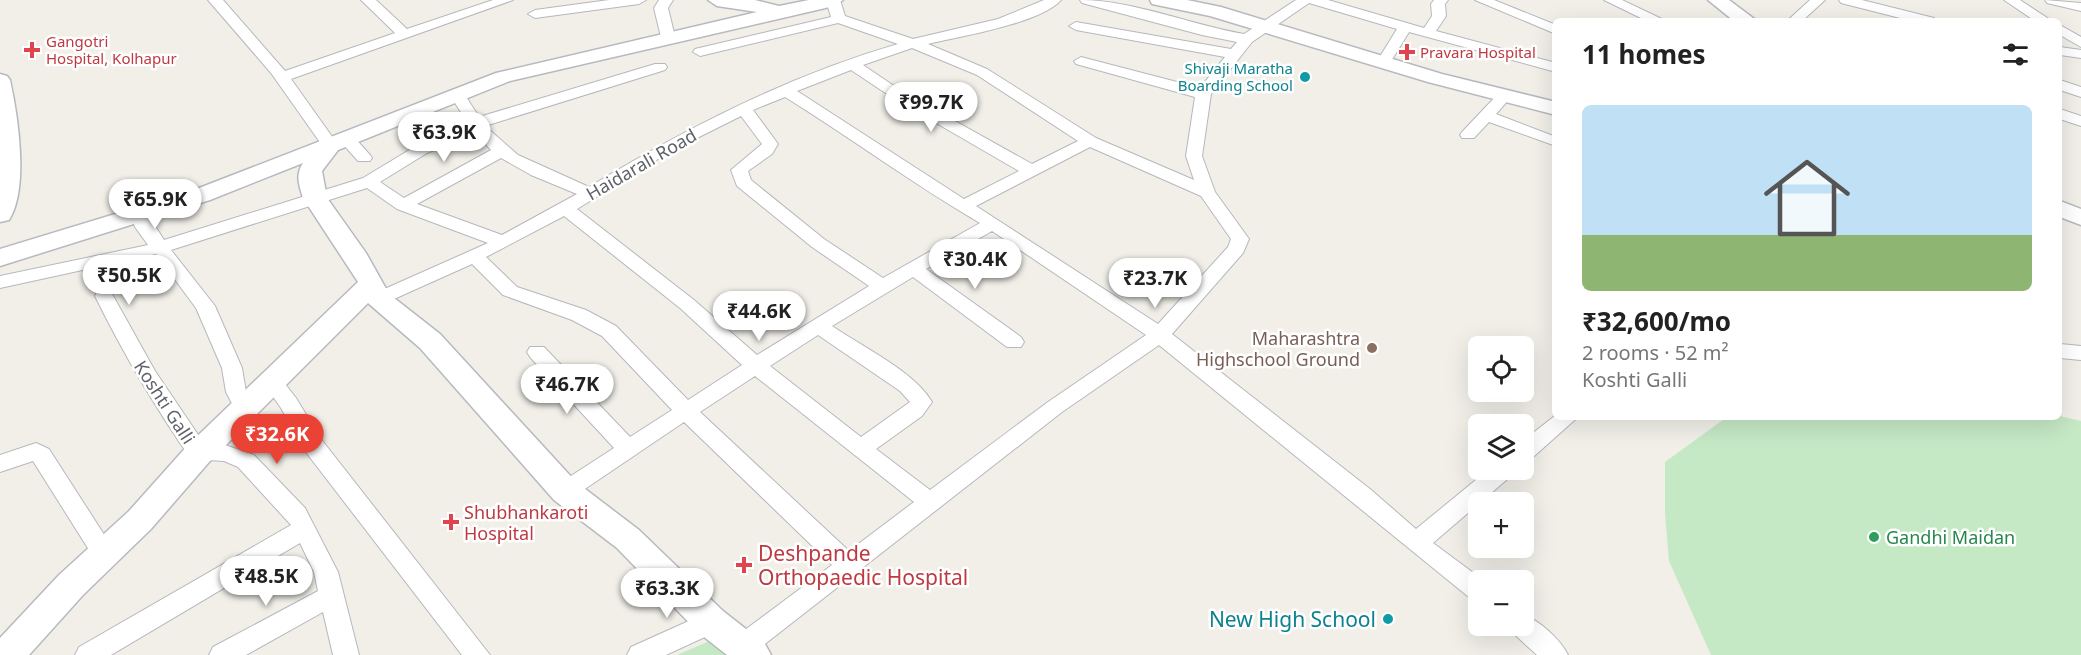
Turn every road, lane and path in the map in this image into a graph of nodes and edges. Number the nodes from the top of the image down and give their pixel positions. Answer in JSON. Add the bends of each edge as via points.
{"nodes":[{"id":1,"x":215,"y":0,"type":"edge"},
{"id":2,"x":368,"y":0,"type":"edge"},
{"id":3,"x":506,"y":0,"type":"edge"},
{"id":4,"x":639,"y":0,"type":"edge"},
{"id":5,"x":666,"y":0,"type":"edge"},
{"id":6,"x":717,"y":0,"type":"edge"},
{"id":7,"x":1054,"y":0,"type":"edge"},
{"id":8,"x":1087,"y":0,"type":"edge"},
{"id":9,"x":1159,"y":0,"type":"edge"},
{"id":10,"x":1305,"y":0,"type":"edge"},
{"id":11,"x":1313,"y":0,"type":"edge"},
{"id":12,"x":1441,"y":0,"type":"edge"},
{"id":13,"x":1482,"y":0,"type":"edge"},
{"id":14,"x":1611,"y":0,"type":"edge"},
{"id":15,"x":1718,"y":0,"type":"edge"},
{"id":16,"x":1818,"y":0,"type":"edge"},
{"id":17,"x":1846,"y":0,"type":"edge"},
{"id":18,"x":2011,"y":0,"type":"edge"},
{"id":19,"x":2052,"y":0,"type":"edge"},
{"id":20,"x":755,"y":3,"type":"edge"},
{"id":21,"x":835,"y":7,"type":"edge"},
{"id":22,"x":2081,"y":7,"type":"edge"},
{"id":23,"x":790,"y":11,"type":"junction"},
{"id":24,"x":535,"y":14,"type":"dead end"},
{"id":25,"x":1652,"y":18,"type":"edge"},
{"id":26,"x":1743,"y":18,"type":"edge"},
{"id":27,"x":1797,"y":18,"type":"edge"},
{"id":28,"x":1917,"y":18,"type":"edge"},
{"id":29,"x":2040,"y":18,"type":"edge"},
{"id":30,"x":1076,"y":26,"type":"dead end"},
{"id":31,"x":1405,"y":27,"type":"junction"},
{"id":32,"x":1552,"y":28,"type":"edge"},
{"id":33,"x":2062,"y":32,"type":"edge"},
{"id":34,"x":1427,"y":33,"type":"junction"},
{"id":35,"x":405,"y":35,"type":"junction"},
{"id":36,"x":668,"y":37,"type":"junction"},
{"id":37,"x":1249,"y":40,"type":"junction"},
{"id":38,"x":911,"y":44,"type":"junction"},
{"id":39,"x":2075,"y":48,"type":"edge"},
{"id":40,"x":700,"y":52,"type":"dead end"},
{"id":41,"x":1081,"y":61,"type":"dead end"},
{"id":42,"x":1383,"y":63,"type":"junction"},
{"id":43,"x":852,"y":64,"type":"junction"},
{"id":44,"x":660,"y":67,"type":"dead end"},
{"id":45,"x":1552,"y":67,"type":"edge"},
{"id":46,"x":283,"y":77,"type":"junction"},
{"id":47,"x":0,"y":80,"type":"edge"},
{"id":48,"x":2062,"y":86,"type":"edge"},
{"id":49,"x":786,"y":91,"type":"junction"},
{"id":50,"x":2081,"y":92,"type":"edge"},
{"id":51,"x":1203,"y":94,"type":"junction"},
{"id":52,"x":458,"y":95,"type":"junction"},
{"id":53,"x":1503,"y":97,"type":"junction"},
{"id":54,"x":743,"y":108,"type":"junction"},
{"id":55,"x":1552,"y":108,"type":"edge"},
{"id":56,"x":2062,"y":115,"type":"edge"},
{"id":57,"x":1486,"y":116,"type":"junction"},
{"id":58,"x":2081,"y":121,"type":"edge"},
{"id":59,"x":478,"y":125,"type":"junction"},
{"id":60,"x":1468,"y":135,"type":"dead end"},
{"id":61,"x":1090,"y":141,"type":"junction"},
{"id":62,"x":1552,"y":141,"type":"edge"},
{"id":63,"x":339,"y":142,"type":"junction"},
{"id":64,"x":502,"y":151,"type":"junction"},
{"id":65,"x":364,"y":158,"type":"dead end"},
{"id":66,"x":1030,"y":170,"type":"junction"},
{"id":67,"x":369,"y":182,"type":"junction"},
{"id":68,"x":1207,"y":192,"type":"junction"},
{"id":69,"x":590,"y":193,"type":"junction"},
{"id":70,"x":315,"y":198,"type":"junction"},
{"id":71,"x":403,"y":205,"type":"junction"},
{"id":72,"x":963,"y":207,"type":"junction"},
{"id":73,"x":565,"y":208,"type":"junction"},
{"id":74,"x":139,"y":214,"type":"junction"},
{"id":75,"x":0,"y":215,"type":"edge"},
{"id":76,"x":993,"y":224,"type":"junction"},
{"id":77,"x":503,"y":242,"type":"junction"},
{"id":78,"x":159,"y":248,"type":"junction"},
{"id":79,"x":474,"y":256,"type":"junction"},
{"id":80,"x":0,"y":258,"type":"edge"},
{"id":81,"x":913,"y":268,"type":"junction"},
{"id":82,"x":0,"y":282,"type":"edge"},
{"id":83,"x":883,"y":287,"type":"junction"},
{"id":84,"x":375,"y":292,"type":"junction"},
{"id":85,"x":104,"y":296,"type":"dead end"},
{"id":86,"x":818,"y":326,"type":"junction"},
{"id":87,"x":1160,"y":335,"type":"junction"},
{"id":88,"x":1014,"y":342,"type":"dead end"},
{"id":89,"x":2062,"y":351,"type":"edge"},
{"id":90,"x":537,"y":352,"type":"dead end"},
{"id":91,"x":2081,"y":353,"type":"edge"},
{"id":92,"x":757,"y":365,"type":"junction"},
{"id":93,"x":272,"y":381,"type":"junction"},
{"id":94,"x":244,"y":408,"type":"junction"},
{"id":95,"x":686,"y":410,"type":"junction"},
{"id":96,"x":1563,"y":420,"type":"edge"},
{"id":97,"x":1534,"y":444,"type":"edge"},
{"id":98,"x":628,"y":449,"type":"junction"},
{"id":99,"x":860,"y":449,"type":"junction"},
{"id":100,"x":199,"y":453,"type":"junction"},
{"id":101,"x":0,"y":464,"type":"edge"},
{"id":102,"x":1491,"y":480,"type":"edge"},
{"id":103,"x":565,"y":490,"type":"junction"},
{"id":104,"x":931,"y":503,"type":"junction"},
{"id":105,"x":304,"y":529,"type":"junction"},
{"id":106,"x":1416,"y":543,"type":"junction"},
{"id":107,"x":104,"y":554,"type":"junction"},
{"id":108,"x":849,"y":566,"type":"junction"},
{"id":109,"x":1468,"y":583,"type":"edge"},
{"id":110,"x":331,"y":596,"type":"junction"},
{"id":111,"x":711,"y":622,"type":"junction"},
{"id":112,"x":1534,"y":636,"type":"edge"},
{"id":113,"x":748,"y":650,"type":"edge"},
{"id":114,"x":7,"y":655,"type":"edge"},
{"id":115,"x":87,"y":655,"type":"edge"},
{"id":116,"x":222,"y":655,"type":"edge"},
{"id":117,"x":346,"y":655,"type":"edge"},
{"id":118,"x":477,"y":655,"type":"edge"},
{"id":119,"x":640,"y":655,"type":"edge"},
{"id":120,"x":1555,"y":655,"type":"edge"}],
"edges":[{"from":1,"to":46,"type":"street"},
{"from":2,"to":35,"type":"street"},
{"from":3,"to":35,"type":"street"},
{"from":4,"to":24,"type":"street"},
{"from":5,"to":36,"type":"street","via":[[661,8]]},
{"from":6,"to":20,"type":"street"},
{"from":7,"to":38,"type":"street","name":"Haidarali Road","via":[[981,27]]},
{"from":8,"to":37,"type":"street"},
{"from":9,"to":37,"type":"street","via":[[1214,11]]},
{"from":10,"to":37,"type":"street"},
{"from":11,"to":31,"type":"street"},
{"from":12,"to":34,"type":"street","via":[[1438,16]]},
{"from":13,"to":32,"type":"street"},
{"from":14,"to":25,"type":"street"},
{"from":15,"to":26,"type":"street"},
{"from":16,"to":27,"type":"street"},
{"from":17,"to":28,"type":"street"},
{"from":18,"to":29,"type":"street"},
{"from":19,"to":22,"type":"street"},
{"from":20,"to":23,"type":"street"},
{"from":21,"to":23,"type":"street"},
{"from":21,"to":38,"type":"street"},
{"from":21,"to":40,"type":"street"},
{"from":23,"to":36,"type":"street"},
{"from":30,"to":37,"type":"street"},
{"from":31,"to":34,"type":"street"},
{"from":31,"to":42,"type":"street"},
{"from":33,"to":39,"type":"street"},
{"from":34,"to":45,"type":"street"},
{"from":35,"to":46,"type":"street"},
{"from":36,"to":52,"type":"street","via":[[503,77]]},
{"from":37,"to":42,"type":"street","via":[[1353,52]]},
{"from":37,"to":51,"type":"street"},
{"from":38,"to":43,"type":"street","name":"Haidarali Road"},
{"from":38,"to":61,"type":"street","via":[[982,72]]},
{"from":41,"to":51,"type":"street"},
{"from":42,"to":53,"type":"street"},
{"from":43,"to":49,"type":"street","name":"Haidarali Road"},
{"from":43,"to":66,"type":"street","via":[[898,95]]},
{"from":44,"to":59,"type":"street"},
{"from":46,"to":63,"type":"street"},
{"from":47,"to":75,"type":"street","via":[[9,127],[9,162]]},
{"from":48,"to":50,"type":"street"},
{"from":49,"to":54,"type":"street","name":"Haidarali Road"},
{"from":49,"to":72,"type":"street"},
{"from":51,"to":68,"type":"street","via":[[1194,156]]},
{"from":52,"to":59,"type":"street"},
{"from":52,"to":63,"type":"street"},
{"from":53,"to":55,"type":"street"},
{"from":53,"to":57,"type":"street"},
{"from":54,"to":69,"type":"street","name":"Haidarali Road"},
{"from":54,"to":83,"type":"street","via":[[770,144],[739,170],[743,182],[810,237]]},
{"from":56,"to":58,"type":"street"},
{"from":57,"to":60,"type":"street"},
{"from":57,"to":62,"type":"street"},
{"from":59,"to":64,"type":"street"},
{"from":59,"to":67,"type":"street","via":[[398,160]]},
{"from":61,"to":66,"type":"street"},
{"from":61,"to":68,"type":"street"},
{"from":63,"to":65,"type":"street"},
{"from":63,"to":70,"type":"street","via":[[310,170]]},
{"from":63,"to":74,"type":"street","via":[[202,195]]},
{"from":64,"to":69,"type":"street","via":[[553,179]]},
{"from":64,"to":71,"type":"street"},
{"from":66,"to":72,"type":"street"},
{"from":67,"to":70,"type":"street"},
{"from":67,"to":71,"type":"street"},
{"from":68,"to":87,"type":"street","via":[[1236,229],[1240,239],[1237,249]]},
{"from":69,"to":73,"type":"street","name":"Haidarali Road"},
{"from":70,"to":78,"type":"street"},
{"from":70,"to":84,"type":"street"},
{"from":71,"to":77,"type":"street"},
{"from":72,"to":76,"type":"street"},
{"from":73,"to":77,"type":"street","name":"Haidarali Road"},
{"from":73,"to":92,"type":"street"},
{"from":74,"to":78,"type":"street"},
{"from":74,"to":80,"type":"street"},
{"from":76,"to":81,"type":"street"},
{"from":76,"to":87,"type":"street"},
{"from":77,"to":79,"type":"street","name":"Haidarali Road"},
{"from":78,"to":82,"type":"street"},
{"from":78,"to":94,"type":"street","via":[[205,306],[232,368],[236,392]]},
{"from":79,"to":84,"type":"street","name":"Haidarali Road"},
{"from":79,"to":95,"type":"street","via":[[510,291],[579,315],[609,331]]},
{"from":81,"to":83,"type":"street"},
{"from":81,"to":88,"type":"street"},
{"from":83,"to":86,"type":"street"},
{"from":84,"to":93,"type":"street"},
{"from":84,"to":103,"type":"street","via":[[430,341]]},
{"from":85,"to":100,"type":"street","name":"Koshti Galli","via":[[169,411]]},
{"from":86,"to":92,"type":"street"},
{"from":86,"to":99,"type":"street","via":[[907,386],[922,402]]},
{"from":87,"to":104,"type":"street","via":[[1054,407]]},
{"from":87,"to":106,"type":"street","via":[[1362,495]]},
{"from":89,"to":91,"type":"street"},
{"from":90,"to":98,"type":"street"},
{"from":92,"to":95,"type":"street"},
{"from":92,"to":99,"type":"street"},
{"from":93,"to":94,"type":"street"},
{"from":93,"to":118,"type":"street","via":[[313,445]]},
{"from":94,"to":100,"type":"street"},
{"from":95,"to":98,"type":"street"},
{"from":95,"to":108,"type":"street"},
{"from":96,"to":97,"type":"street"},
{"from":98,"to":103,"type":"street"},
{"from":99,"to":104,"type":"street"},
{"from":100,"to":105,"type":"street","name":"Koshti Galli","via":[[225,453],[246,461],[297,514]]},
{"from":100,"to":107,"type":"street"},
{"from":101,"to":107,"type":"street","via":[[36,451],[41,455]]},
{"from":102,"to":106,"type":"street"},
{"from":103,"to":111,"type":"street","via":[[628,539]]},
{"from":104,"to":108,"type":"street"},
{"from":105,"to":110,"type":"street","name":"Koshti Galli","via":[[326,572]]},
{"from":105,"to":115,"type":"street"},
{"from":106,"to":109,"type":"street"},
{"from":107,"to":114,"type":"street"},
{"from":108,"to":113,"type":"street"},
{"from":110,"to":116,"type":"street"},
{"from":110,"to":117,"type":"street","name":"Koshti Galli"},
{"from":111,"to":113,"type":"street"},
{"from":111,"to":119,"type":"street"},
{"from":112,"to":120,"type":"street"}]}
